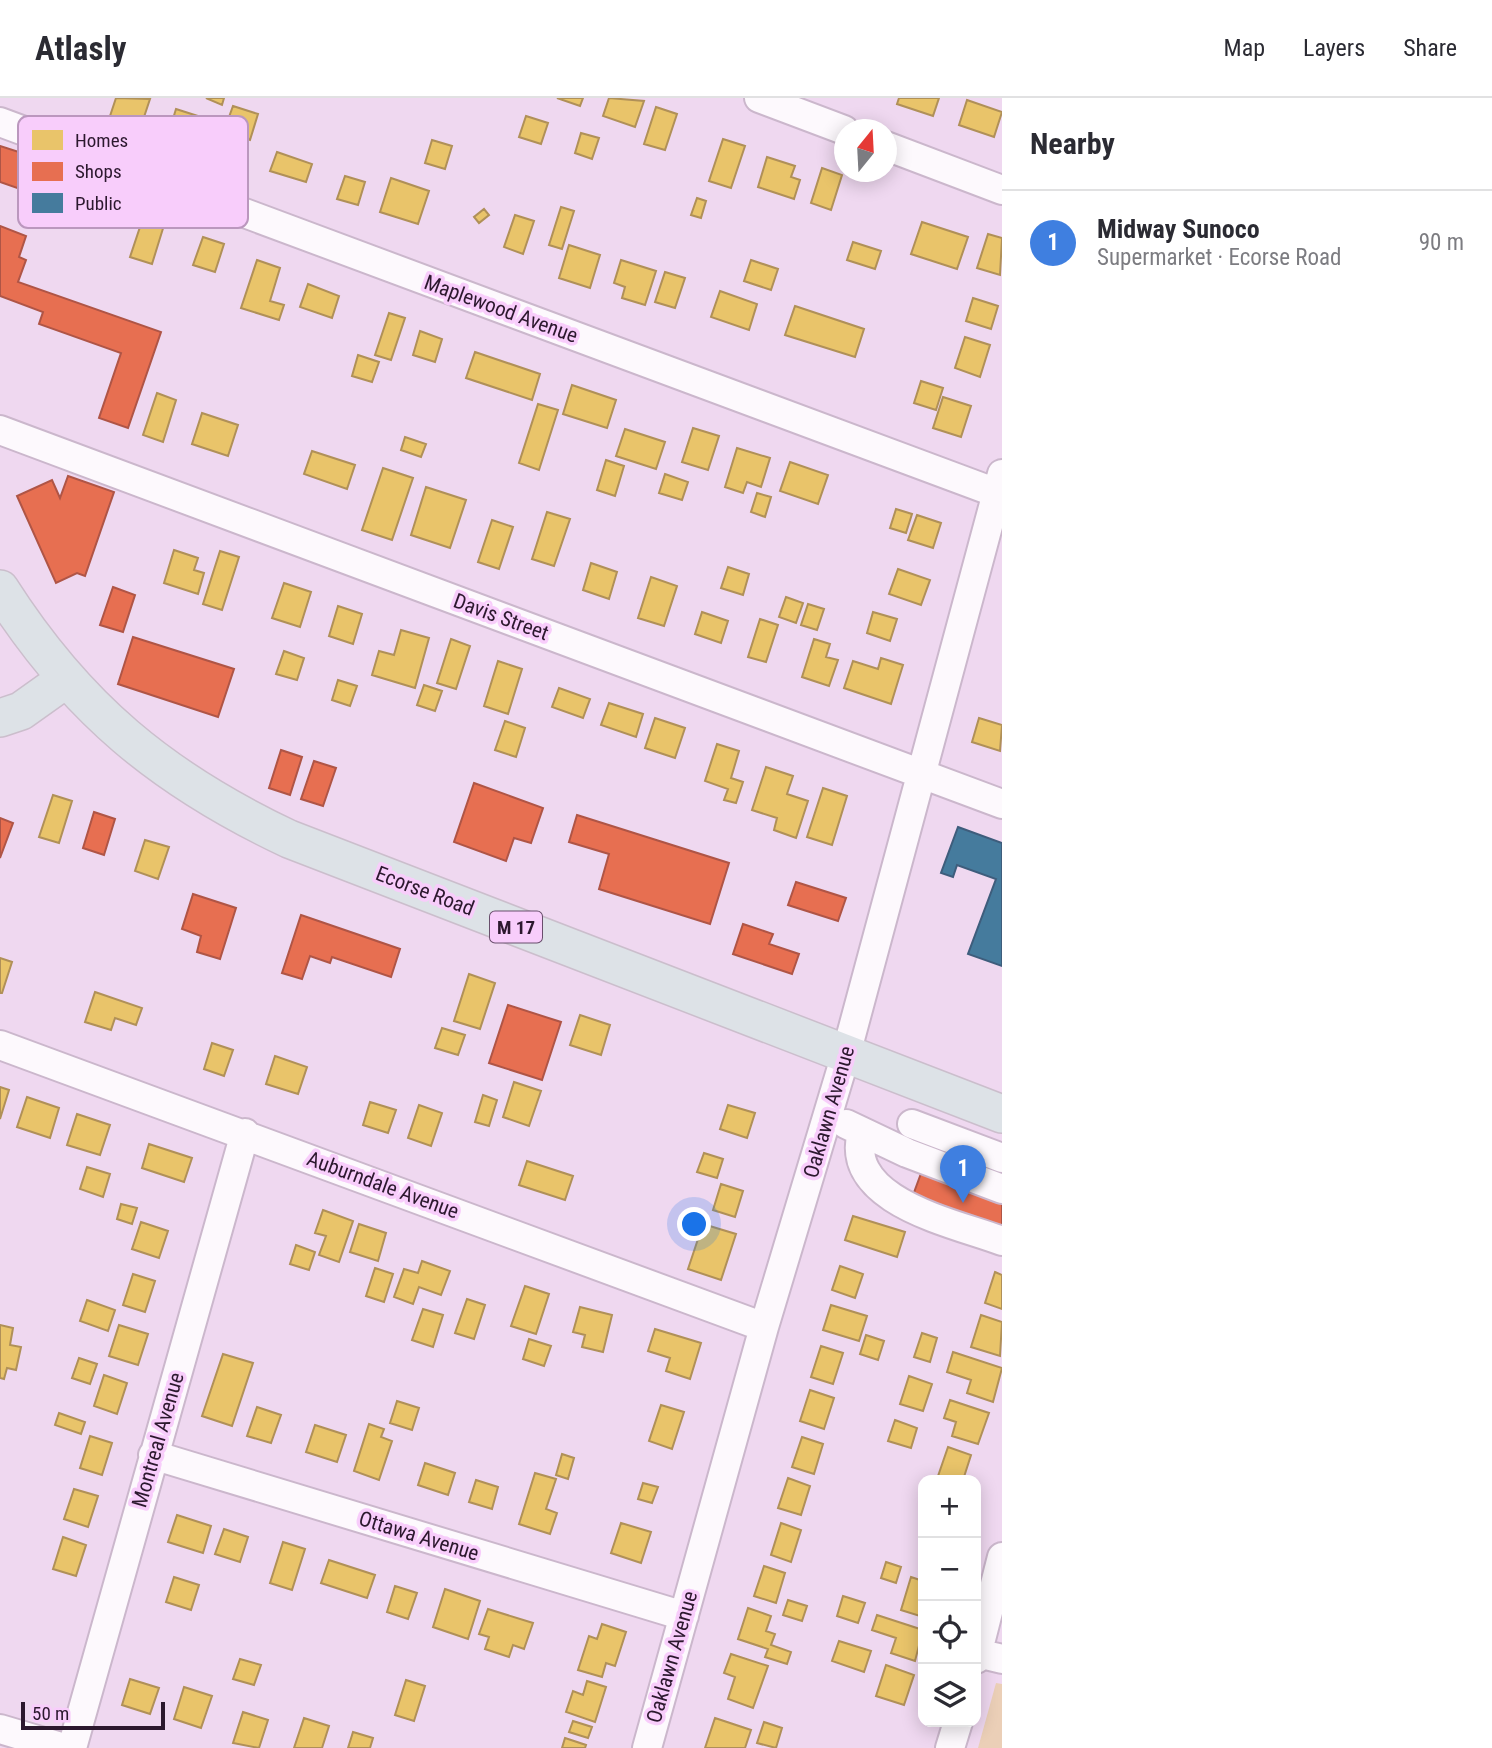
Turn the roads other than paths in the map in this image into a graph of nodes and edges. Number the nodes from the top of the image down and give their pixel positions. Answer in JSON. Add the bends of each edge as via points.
{"nodes":[{"id":1,"x":759,"y":98,"type":"edge"},
{"id":2,"x":0,"y":122,"type":"edge"},
{"id":3,"x":834,"y":126,"type":"edge"},
{"id":4,"x":18,"y":129,"type":"edge"},
{"id":5,"x":897,"y":150,"type":"edge"},
{"id":6,"x":1002,"y":190,"type":"edge"},
{"id":7,"x":248,"y":213,"type":"edge"},
{"id":8,"x":0,"y":430,"type":"edge"},
{"id":9,"x":1000,"y":487,"type":"edge"},
{"id":10,"x":0,"y":589,"type":"edge"},
{"id":11,"x":66,"y":679,"type":"junction"},
{"id":12,"x":0,"y":718,"type":"edge"},
{"id":13,"x":920,"y":773,"type":"junction"},
{"id":14,"x":1002,"y":804,"type":"edge"},
{"id":15,"x":0,"y":1045,"type":"edge"},
{"id":16,"x":846,"y":1054,"type":"junction"},
{"id":17,"x":925,"y":1085,"type":"junction"},
{"id":18,"x":1002,"y":1114,"type":"edge"},
{"id":19,"x":828,"y":1116,"type":"junction"},
{"id":20,"x":862,"y":1132,"type":"junction"},
{"id":21,"x":245,"y":1133,"type":"junction"},
{"id":22,"x":908,"y":1137,"type":"junction"},
{"id":23,"x":1002,"y":1158,"type":"edge"},
{"id":24,"x":1002,"y":1189,"type":"edge"},
{"id":25,"x":1002,"y":1241,"type":"edge"},
{"id":26,"x":764,"y":1327,"type":"junction"},
{"id":27,"x":153,"y":1454,"type":"junction"},
{"id":28,"x":1002,"y":1557,"type":"edge"},
{"id":29,"x":684,"y":1616,"type":"junction"},
{"id":30,"x":985,"y":1657,"type":"edge"},
{"id":31,"x":956,"y":1727,"type":"edge"},
{"id":32,"x":0,"y":1729,"type":"edge"},
{"id":33,"x":64,"y":1748,"type":"edge"},
{"id":34,"x":72,"y":1748,"type":"edge"},
{"id":35,"x":647,"y":1748,"type":"edge"},
{"id":36,"x":950,"y":1748,"type":"edge"}],
"edges":[{"from":1,"to":3,"type":"street"},
{"from":2,"to":4,"type":"street","name":"Maplewood Avenue"},
{"from":5,"to":6,"type":"street"},
{"from":7,"to":9,"type":"street","name":"Maplewood Avenue"},
{"from":8,"to":13,"type":"street","name":"Davis Street"},
{"from":9,"to":13,"type":"street","name":"Oaklawn Avenue"},
{"from":10,"to":11,"type":"main road","name":"Ecorse Road","number":"M 17"},
{"from":11,"to":12,"type":"main road","via":[[36,702]]},
{"from":11,"to":16,"type":"main road","name":"Ecorse Road","number":"M 17","via":[[110,725],[161,767],[241,816],[289,839]]},
{"from":13,"to":14,"type":"street","name":"Davis Street"},
{"from":13,"to":16,"type":"street","name":"Oaklawn Avenue"},
{"from":15,"to":21,"type":"street","name":"Auburndale Avenue"},
{"from":16,"to":17,"type":"main road","name":"Ecorse Road","number":"M 17"},
{"from":16,"to":19,"type":"street","name":"Oaklawn Avenue"},
{"from":17,"to":18,"type":"main road","name":"Ecorse Road","number":"M 17"},
{"from":17,"to":22,"type":"street"},
{"from":19,"to":20,"type":"street"},
{"from":19,"to":26,"type":"street","name":"Oaklawn Avenue"},
{"from":20,"to":22,"type":"street"},
{"from":20,"to":25,"type":"street","via":[[860,1161],[900,1204]]},
{"from":21,"to":26,"type":"street","name":"Auburndale Avenue"},
{"from":21,"to":27,"type":"street","name":"Montreal Avenue"},
{"from":22,"to":23,"type":"street"},
{"from":22,"to":24,"type":"street"},
{"from":26,"to":29,"type":"street","name":"Oaklawn Avenue"},
{"from":27,"to":29,"type":"street","name":"Ottawa Avenue"},
{"from":27,"to":34,"type":"street","name":"Montreal Avenue"},
{"from":28,"to":30,"type":"street"},
{"from":29,"to":35,"type":"street","name":"Oaklawn Avenue"},
{"from":31,"to":36,"type":"street"},
{"from":32,"to":33,"type":"street"}]}
